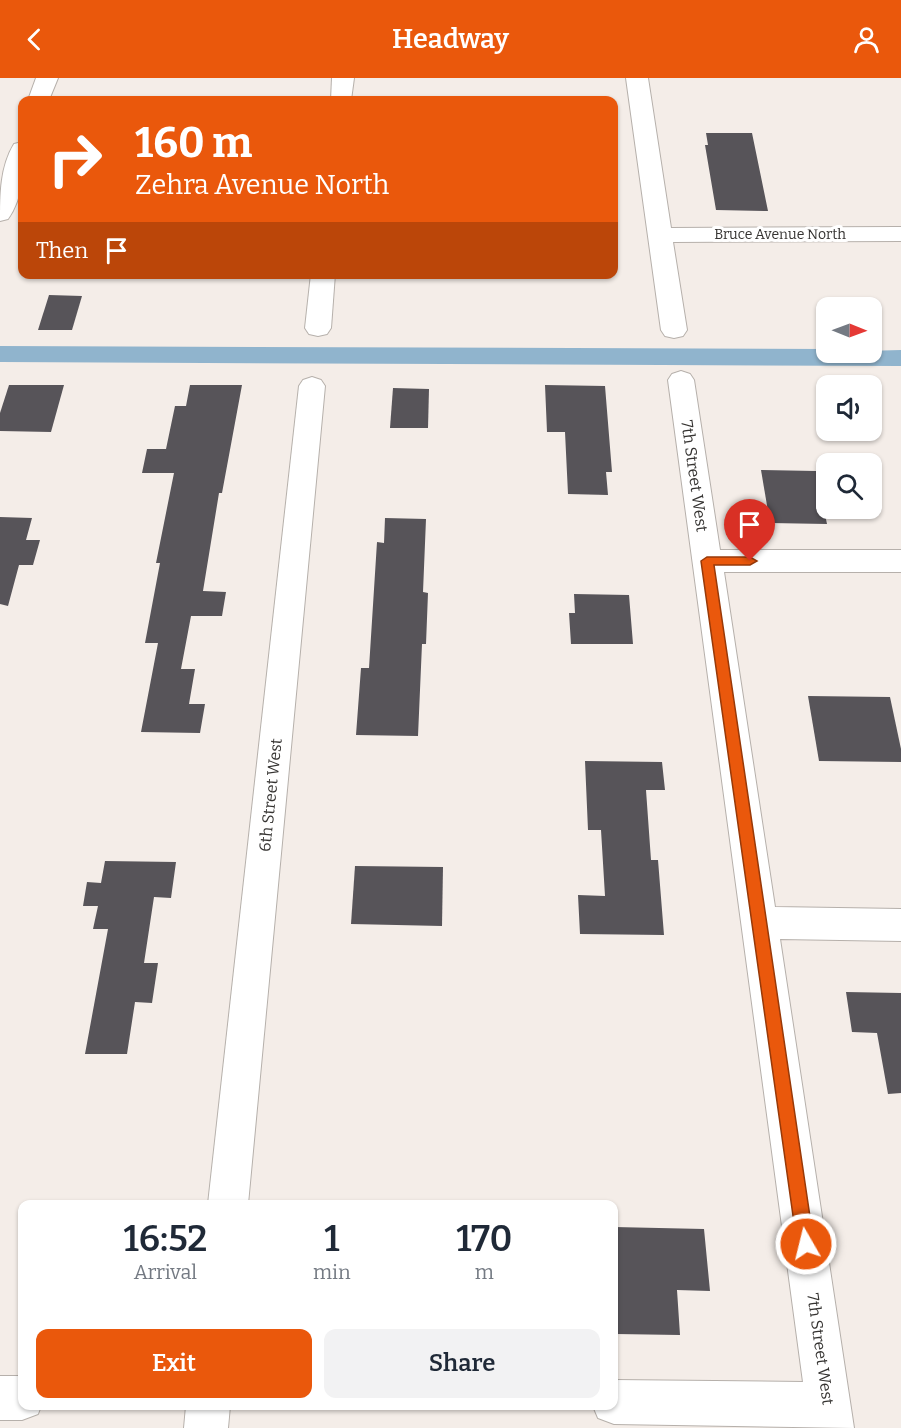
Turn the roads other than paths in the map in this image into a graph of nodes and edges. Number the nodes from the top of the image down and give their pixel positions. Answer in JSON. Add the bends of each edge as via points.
{"nodes":[{"id":1,"x":47,"y":78,"type":"edge"},
{"id":2,"x":343,"y":78,"type":"edge"},
{"id":3,"x":637,"y":78,"type":"edge"},
{"id":4,"x":40,"y":96,"type":"edge"},
{"id":5,"x":341,"y":96,"type":"edge"},
{"id":6,"x":18,"y":161,"type":"edge"},
{"id":7,"x":0,"y":214,"type":"edge"},
{"id":8,"x":899,"y":234,"type":"dead end"},
{"id":9,"x":661,"y":235,"type":"junction"},
{"id":10,"x":323,"y":279,"type":"edge"},
{"id":11,"x":318,"y":328,"type":"dead end"},
{"id":12,"x":674,"y":330,"type":"dead end"},
{"id":13,"x":681,"y":380,"type":"dead end"},
{"id":14,"x":312,"y":386,"type":"dead end"},
{"id":15,"x":707,"y":561,"type":"junction"},
{"id":16,"x":901,"y":561,"type":"edge"},
{"id":17,"x":759,"y":923,"type":"junction"},
{"id":18,"x":901,"y":925,"type":"edge"},
{"id":19,"x":228,"y":1200,"type":"edge"},
{"id":20,"x":0,"y":1398,"type":"edge"},
{"id":21,"x":18,"y":1398,"type":"edge"},
{"id":22,"x":618,"y":1402,"type":"edge"},
{"id":23,"x":208,"y":1410,"type":"edge"},
{"id":24,"x":830,"y":1416,"type":"edge"},
{"id":25,"x":206,"y":1428,"type":"edge"}],
"edges":[{"from":1,"to":4,"type":"street"},
{"from":2,"to":5,"type":"street"},
{"from":3,"to":9,"type":"street"},
{"from":6,"to":7,"type":"street"},
{"from":8,"to":9,"type":"street","name":"Bruce Avenue North"},
{"from":9,"to":12,"type":"street"},
{"from":10,"to":11,"type":"street"},
{"from":13,"to":15,"type":"street","name":"7th Street West"},
{"from":14,"to":19,"type":"street","name":"6th Street West"},
{"from":15,"to":16,"type":"street"},
{"from":15,"to":17,"type":"street","name":"7th Street West"},
{"from":17,"to":18,"type":"street"},
{"from":17,"to":24,"type":"street","name":"7th Street West"},
{"from":20,"to":21,"type":"street"},
{"from":22,"to":24,"type":"street"},
{"from":23,"to":25,"type":"street"}]}
